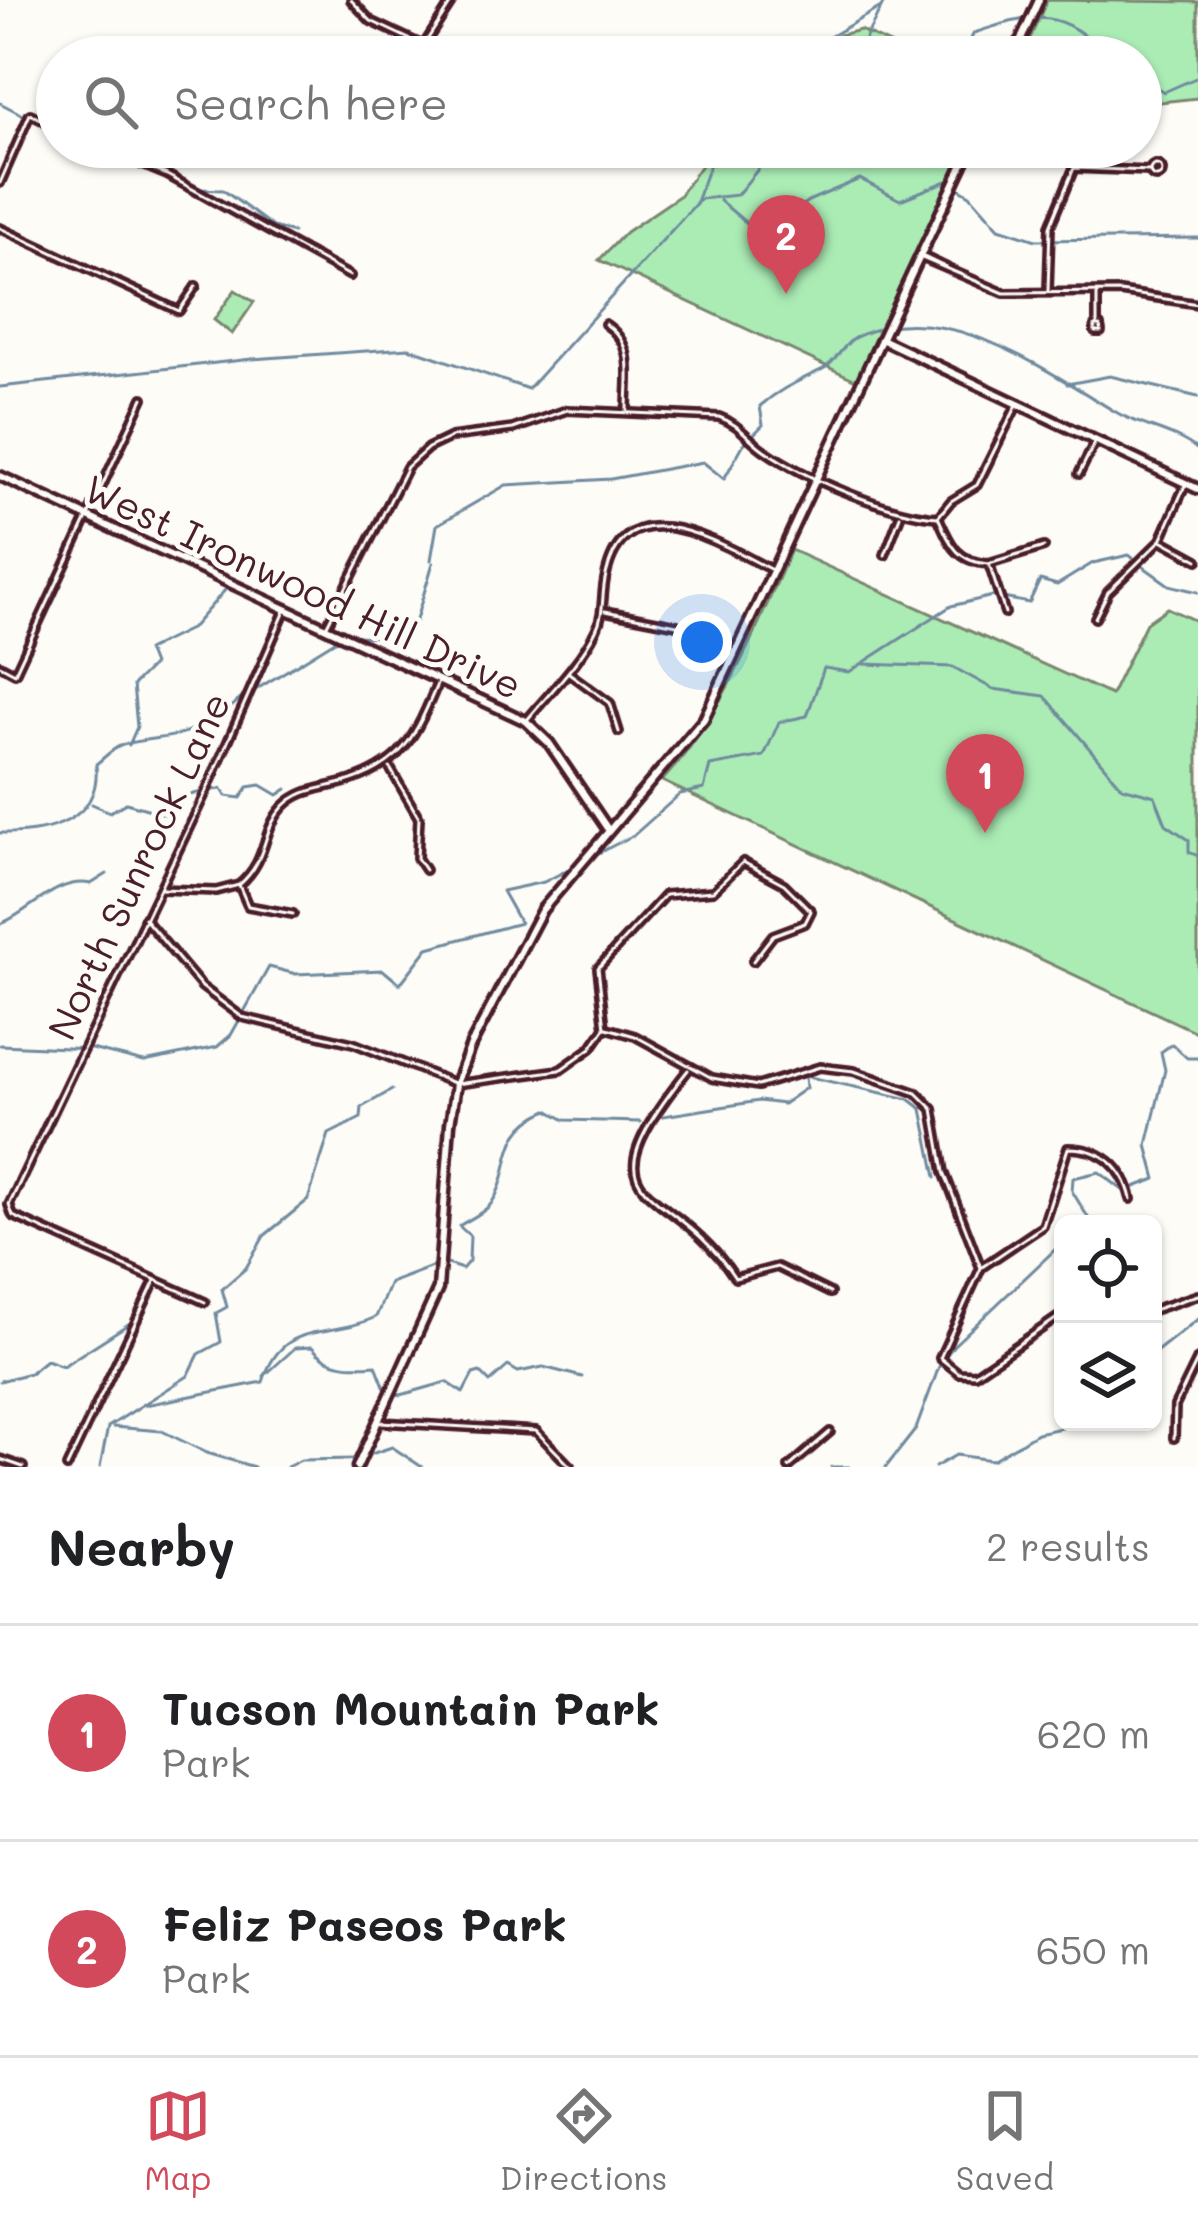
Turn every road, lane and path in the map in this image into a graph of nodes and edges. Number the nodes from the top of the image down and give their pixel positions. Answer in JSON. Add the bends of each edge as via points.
{"nodes":[{"id":1,"x":351,"y":0,"type":"edge"},
{"id":2,"x":453,"y":0,"type":"edge"},
{"id":3,"x":1039,"y":0,"type":"edge"},
{"id":4,"x":403,"y":36,"type":"edge"},
{"id":5,"x":428,"y":36,"type":"edge"},
{"id":6,"x":1023,"y":36,"type":"edge"},
{"id":7,"x":36,"y":117,"type":"edge"},
{"id":8,"x":0,"y":158,"type":"edge"},
{"id":9,"x":10,"y":162,"type":"junction"},
{"id":10,"x":150,"y":168,"type":"edge"},
{"id":11,"x":961,"y":168,"type":"edge"},
{"id":12,"x":1073,"y":168,"type":"edge"},
{"id":13,"x":1112,"y":168,"type":"edge"},
{"id":14,"x":1150,"y":171,"type":"dead end"},
{"id":15,"x":0,"y":183,"type":"edge"},
{"id":16,"x":0,"y":228,"type":"edge"},
{"id":17,"x":920,"y":256,"type":"junction"},
{"id":18,"x":350,"y":276,"type":"dead end"},
{"id":19,"x":196,"y":286,"type":"dead end"},
{"id":20,"x":1048,"y":292,"type":"junction"},
{"id":21,"x":1097,"y":292,"type":"junction"},
{"id":22,"x":1198,"y":304,"type":"edge"},
{"id":23,"x":605,"y":324,"type":"dead end"},
{"id":24,"x":1097,"y":325,"type":"dead end"},
{"id":25,"x":880,"y":339,"type":"junction"},
{"id":26,"x":143,"y":398,"type":"dead end"},
{"id":27,"x":1018,"y":404,"type":"junction"},
{"id":28,"x":627,"y":411,"type":"junction"},
{"id":29,"x":1095,"y":440,"type":"junction"},
{"id":30,"x":1079,"y":474,"type":"dead end"},
{"id":31,"x":0,"y":476,"type":"edge"},
{"id":32,"x":819,"y":477,"type":"junction"},
{"id":33,"x":1186,"y":483,"type":"junction"},
{"id":34,"x":1198,"y":489,"type":"edge"},
{"id":35,"x":901,"y":514,"type":"junction"},
{"id":36,"x":86,"y":516,"type":"junction"},
{"id":37,"x":938,"y":518,"type":"junction"},
{"id":38,"x":1161,"y":540,"type":"junction"},
{"id":39,"x":1044,"y":547,"type":"dead end"},
{"id":40,"x":886,"y":555,"type":"dead end"},
{"id":41,"x":1198,"y":560,"type":"edge"},
{"id":42,"x":989,"y":565,"type":"junction"},
{"id":43,"x":774,"y":571,"type":"junction"},
{"id":44,"x":286,"y":609,"type":"junction"},
{"id":45,"x":603,"y":611,"type":"junction"},
{"id":46,"x":1005,"y":613,"type":"dead end"},
{"id":47,"x":1095,"y":618,"type":"dead end"},
{"id":48,"x":676,"y":625,"type":"dead end"},
{"id":49,"x":326,"y":628,"type":"junction"},
{"id":50,"x":0,"y":665,"type":"edge"},
{"id":51,"x":567,"y":672,"type":"junction"},
{"id":52,"x":438,"y":680,"type":"junction"},
{"id":53,"x":526,"y":722,"type":"junction"},
{"id":54,"x":619,"y":732,"type":"dead end"},
{"id":55,"x":389,"y":766,"type":"junction"},
{"id":56,"x":595,"y":815,"type":"junction"},
{"id":57,"x":607,"y":828,"type":"junction"},
{"id":58,"x":596,"y":842,"type":"junction"},
{"id":59,"x":425,"y":870,"type":"dead end"},
{"id":60,"x":239,"y":885,"type":"junction"},
{"id":61,"x":159,"y":889,"type":"junction"},
{"id":62,"x":293,"y":914,"type":"dead end"},
{"id":63,"x":144,"y":918,"type":"junction"},
{"id":64,"x":752,"y":962,"type":"dead end"},
{"id":65,"x":605,"y":1028,"type":"junction"},
{"id":66,"x":689,"y":1069,"type":"junction"},
{"id":67,"x":455,"y":1084,"type":"junction"},
{"id":68,"x":1131,"y":1199,"type":"dead end"},
{"id":69,"x":981,"y":1268,"type":"junction"},
{"id":70,"x":155,"y":1279,"type":"junction"},
{"id":71,"x":830,"y":1293,"type":"dead end"},
{"id":72,"x":1198,"y":1295,"type":"edge"},
{"id":73,"x":206,"y":1302,"type":"dead end"},
{"id":74,"x":1162,"y":1307,"type":"edge"},
{"id":75,"x":1054,"y":1320,"type":"edge"},
{"id":76,"x":1198,"y":1359,"type":"edge"},
{"id":77,"x":378,"y":1422,"type":"junction"},
{"id":78,"x":830,"y":1432,"type":"dead end"},
{"id":79,"x":1174,"y":1438,"type":"dead end"},
{"id":80,"x":0,"y":1459,"type":"edge"},
{"id":81,"x":23,"y":1467,"type":"edge"},
{"id":82,"x":67,"y":1467,"type":"edge"},
{"id":83,"x":358,"y":1467,"type":"edge"},
{"id":84,"x":571,"y":1467,"type":"edge"},
{"id":85,"x":789,"y":1467,"type":"edge"}],
"edges":[{"from":1,"to":4,"type":"street"},
{"from":2,"to":5,"type":"street"},
{"from":3,"to":6,"type":"street"},
{"from":7,"to":9,"type":"street","via":[[30,114]]},
{"from":8,"to":9,"type":"street"},
{"from":9,"to":15,"type":"street"},
{"from":10,"to":18,"type":"street"},
{"from":11,"to":17,"type":"street"},
{"from":12,"to":20,"type":"street","via":[[1050,226]]},
{"from":13,"to":14,"type":"street"},
{"from":16,"to":19,"type":"street","via":[[179,311]]},
{"from":17,"to":20,"type":"street","via":[[1004,293]]},
{"from":17,"to":25,"type":"street"},
{"from":20,"to":21,"type":"street"},
{"from":21,"to":22,"type":"street"},
{"from":21,"to":24,"type":"street"},
{"from":23,"to":28,"type":"street","via":[[628,351]]},
{"from":25,"to":27,"type":"street"},
{"from":25,"to":32,"type":"street"},
{"from":26,"to":36,"type":"street"},
{"from":27,"to":29,"type":"street"},
{"from":27,"to":37,"type":"street","via":[[976,485]]},
{"from":28,"to":32,"type":"street","via":[[719,417]]},
{"from":28,"to":49,"type":"street","via":[[567,410],[428,448],[407,467]]},
{"from":29,"to":30,"type":"street"},
{"from":29,"to":33,"type":"street"},
{"from":31,"to":36,"type":"street","name":"West Ironwood Hill Drive"},
{"from":32,"to":35,"type":"street"},
{"from":32,"to":43,"type":"street"},
{"from":33,"to":34,"type":"street"},
{"from":33,"to":38,"type":"street"},
{"from":35,"to":37,"type":"street"},
{"from":35,"to":40,"type":"street"},
{"from":36,"to":44,"type":"street","name":"West Ironwood Hill Drive"},
{"from":36,"to":50,"type":"street","via":[[14,673]]},
{"from":37,"to":42,"type":"street","via":[[952,549]]},
{"from":38,"to":41,"type":"street"},
{"from":38,"to":47,"type":"street","via":[[1108,592]]},
{"from":39,"to":42,"type":"street"},
{"from":42,"to":46,"type":"street"},
{"from":43,"to":45,"type":"street","via":[[688,528],[643,529],[620,546],[606,573]]},
{"from":43,"to":57,"type":"street","via":[[704,719]]},
{"from":44,"to":49,"type":"street","name":"West Ironwood Hill Drive"},
{"from":44,"to":61,"type":"street","name":"North Sunrock Lane"},
{"from":45,"to":48,"type":"street"},
{"from":45,"to":51,"type":"street"},
{"from":49,"to":52,"type":"street","name":"West Ironwood Hill Drive"},
{"from":51,"to":53,"type":"street"},
{"from":51,"to":54,"type":"street","via":[[610,703]]},
{"from":52,"to":53,"type":"street","name":"West Ironwood Hill Drive"},
{"from":52,"to":55,"type":"street"},
{"from":53,"to":56,"type":"street","name":"West Ironwood Hill Drive","via":[[550,743]]},
{"from":55,"to":59,"type":"street","via":[[418,818],[417,858]]},
{"from":55,"to":60,"type":"street","via":[[287,802],[259,868]]},
{"from":56,"to":57,"type":"street","name":"West Ironwood Hill Drive"},
{"from":56,"to":58,"type":"street"},
{"from":57,"to":58,"type":"street"},
{"from":58,"to":67,"type":"street","via":[[531,927]]},
{"from":60,"to":61,"type":"street"},
{"from":60,"to":62,"type":"street","via":[[248,907]]},
{"from":61,"to":63,"type":"street","name":"North Sunrock Lane"},
{"from":63,"to":67,"type":"street","via":[[202,987],[242,1017],[353,1043]]},
{"from":63,"to":70,"type":"street","name":"North Sunrock Lane","via":[[9,1210]]},
{"from":64,"to":65,"type":"street","via":[[811,910],[752,864],[739,864],[713,891],[670,891],[598,968]]},
{"from":65,"to":66,"type":"street"},
{"from":65,"to":67,"type":"street","via":[[560,1070]]},
{"from":66,"to":69,"type":"street","via":[[758,1086],[812,1067],[850,1071],[923,1098]]},
{"from":66,"to":71,"type":"street","via":[[646,1123],[635,1176],[735,1278],[778,1267]]},
{"from":67,"to":77,"type":"street","via":[[438,1289]]},
{"from":68,"to":69,"type":"street","via":[[1110,1159],[1068,1148],[1043,1226]]},
{"from":69,"to":75,"type":"street","via":[[941,1348],[952,1370],[985,1369]]},
{"from":70,"to":73,"type":"street"},
{"from":70,"to":82,"type":"street"},
{"from":72,"to":74,"type":"street"},
{"from":76,"to":79,"type":"street","via":[[1175,1406]]},
{"from":77,"to":83,"type":"street"},
{"from":77,"to":84,"type":"street","via":[[536,1431]]},
{"from":78,"to":85,"type":"street"},
{"from":80,"to":81,"type":"street"}]}
